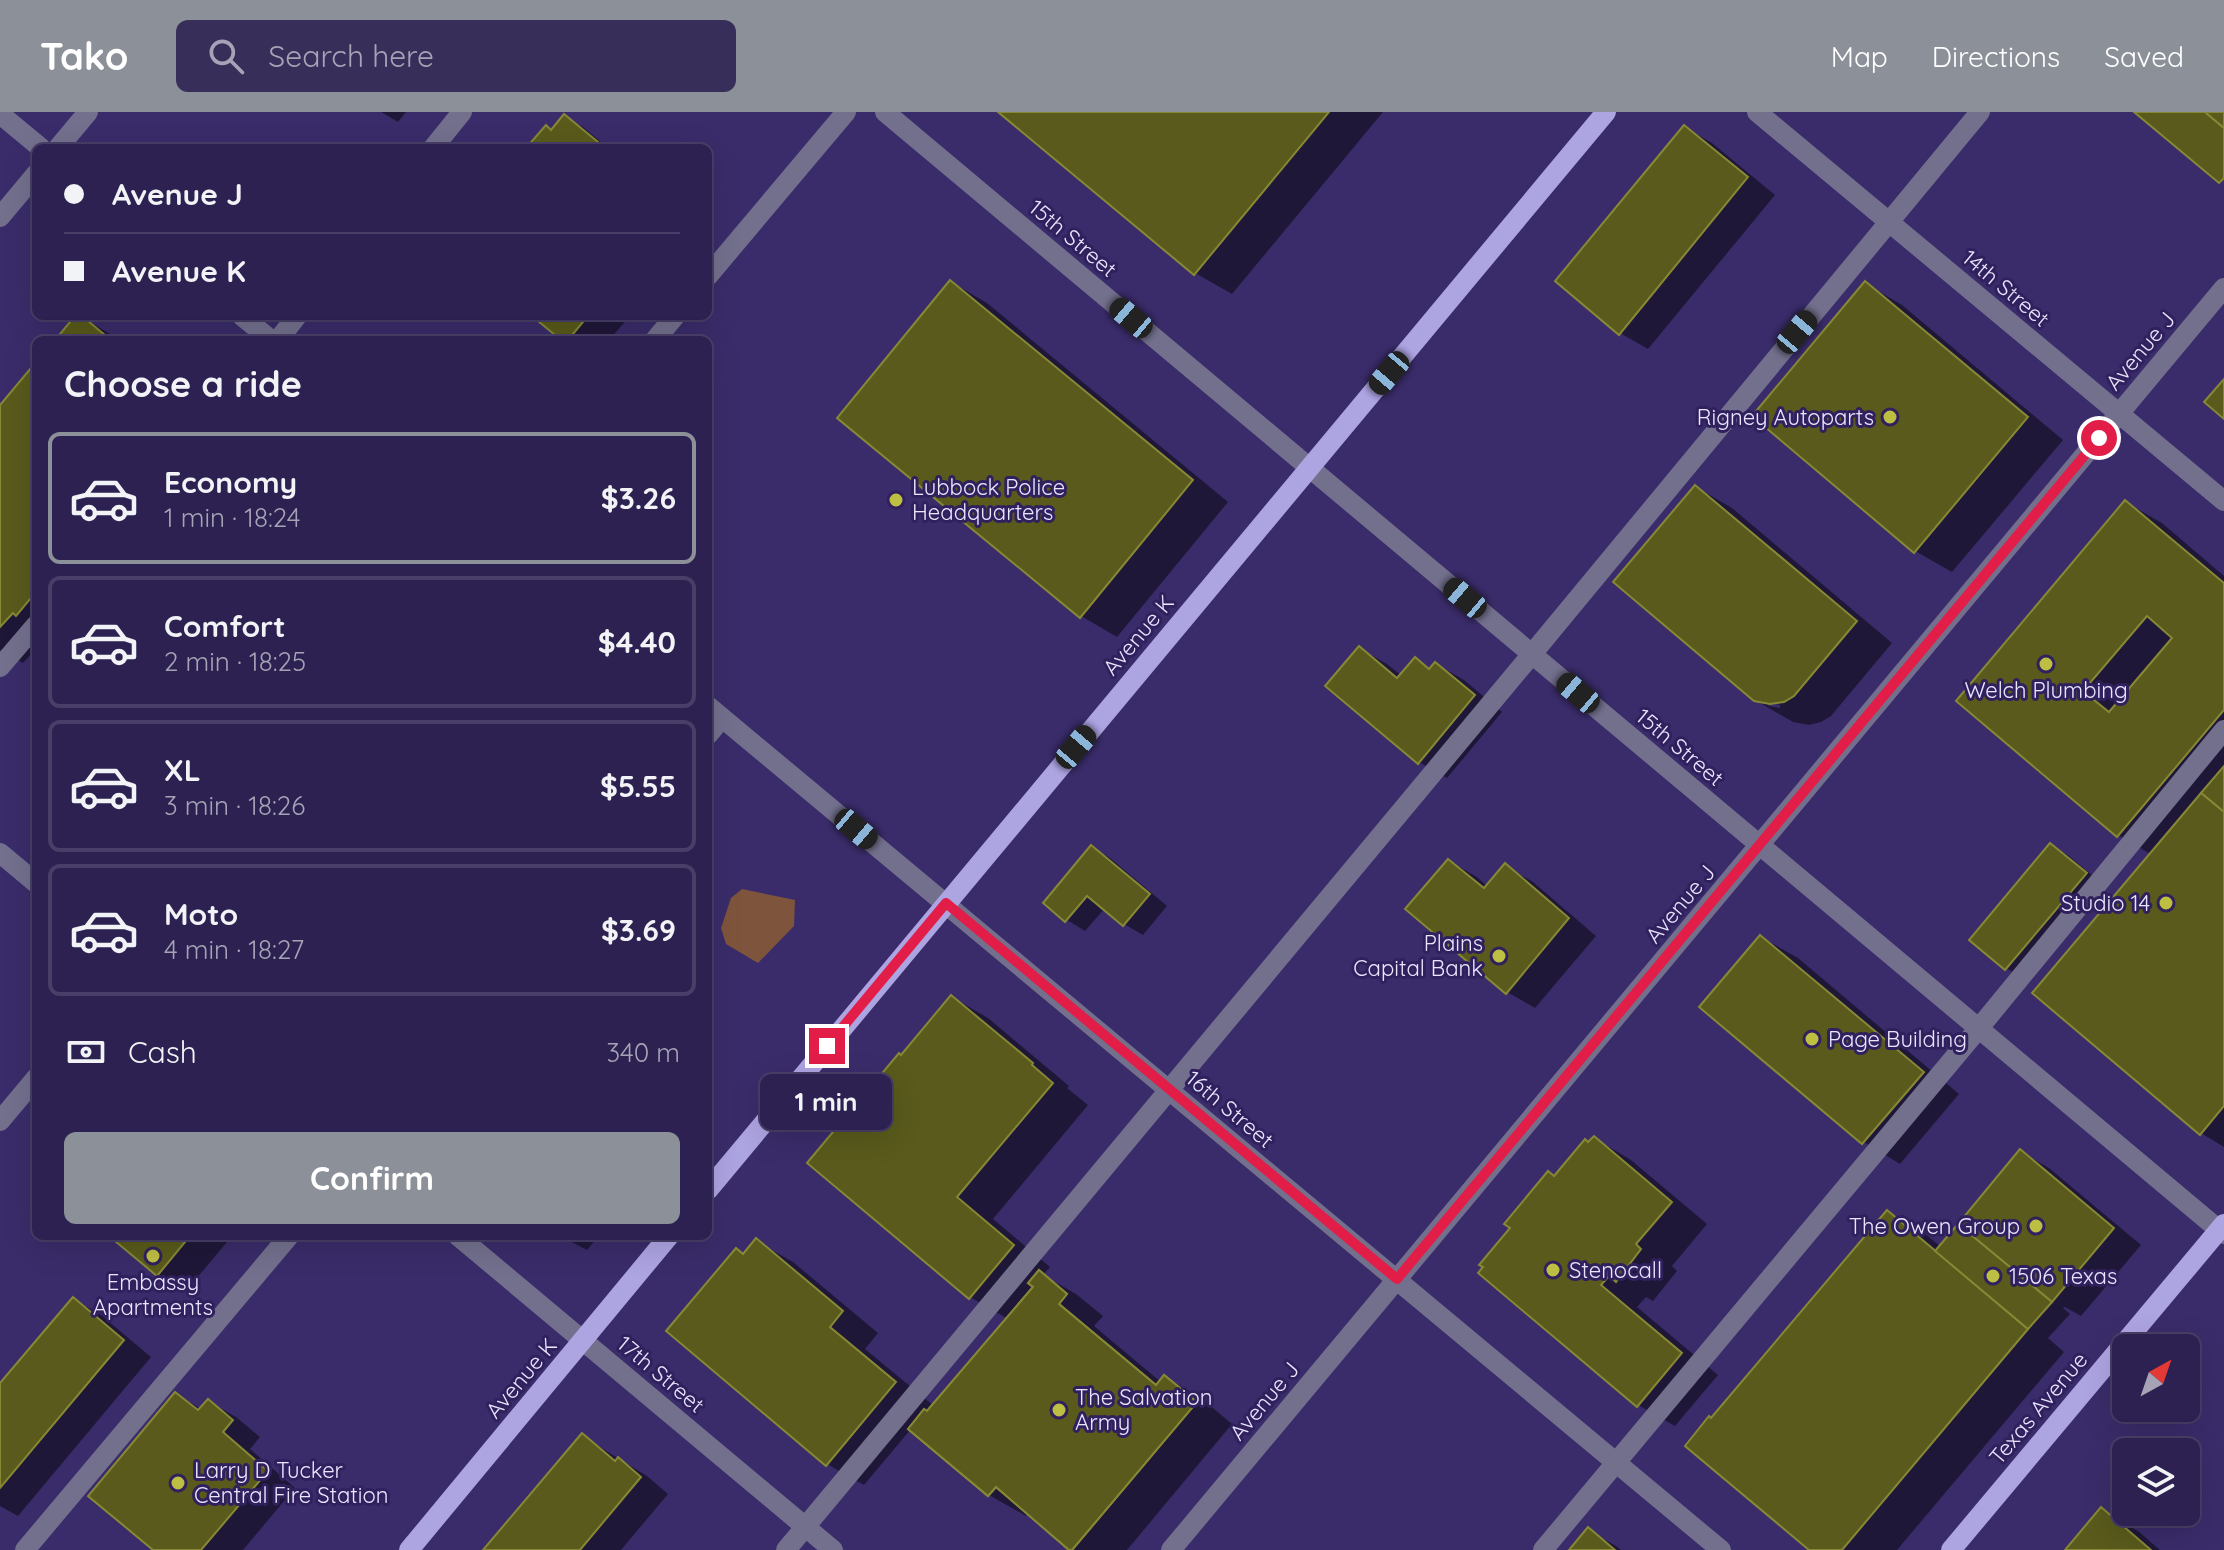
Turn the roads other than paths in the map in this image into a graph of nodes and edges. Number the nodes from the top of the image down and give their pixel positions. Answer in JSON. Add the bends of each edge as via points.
{"nodes":[{"id":1,"x":88,"y":112,"type":"edge"},
{"id":2,"x":462,"y":112,"type":"edge"},
{"id":3,"x":846,"y":112,"type":"edge"},
{"id":4,"x":885,"y":112,"type":"edge"},
{"id":5,"x":1606,"y":112,"type":"edge"},
{"id":6,"x":1757,"y":112,"type":"edge"},
{"id":7,"x":1980,"y":112,"type":"edge"},
{"id":8,"x":0,"y":114,"type":"edge"},
{"id":9,"x":36,"y":144,"type":"edge"},
{"id":10,"x":61,"y":144,"type":"edge"},
{"id":11,"x":436,"y":144,"type":"edge"},
{"id":12,"x":32,"y":179,"type":"edge"},
{"id":13,"x":0,"y":217,"type":"edge"},
{"id":14,"x":1888,"y":221,"type":"junction"},
{"id":15,"x":712,"y":271,"type":"edge"},
{"id":16,"x":2224,"y":288,"type":"edge"},
{"id":17,"x":247,"y":320,"type":"edge"},
{"id":18,"x":294,"y":320,"type":"edge"},
{"id":19,"x":672,"y":320,"type":"edge"},
{"id":20,"x":266,"y":336,"type":"edge"},
{"id":21,"x":281,"y":336,"type":"edge"},
{"id":22,"x":658,"y":336,"type":"edge"},
{"id":23,"x":2119,"y":414,"type":"junction"},
{"id":24,"x":1309,"y":468,"type":"junction"},
{"id":25,"x":2224,"y":501,"type":"edge"},
{"id":26,"x":32,"y":630,"type":"edge"},
{"id":27,"x":1532,"y":654,"type":"junction"},
{"id":28,"x":0,"y":667,"type":"edge"},
{"id":29,"x":715,"y":712,"type":"edge"},
{"id":30,"x":2224,"y":730,"type":"edge"},
{"id":31,"x":1760,"y":845,"type":"junction"},
{"id":32,"x":0,"y":853,"type":"edge"},
{"id":33,"x":32,"y":880,"type":"edge"},
{"id":34,"x":946,"y":903,"type":"junction"},
{"id":35,"x":1979,"y":1028,"type":"junction"},
{"id":36,"x":32,"y":1083,"type":"edge"},
{"id":37,"x":1170,"y":1090,"type":"junction"},
{"id":38,"x":0,"y":1121,"type":"edge"},
{"id":39,"x":712,"y":1185,"type":"edge"},
{"id":40,"x":2222,"y":1229,"type":"edge"},
{"id":41,"x":286,"y":1240,"type":"edge"},
{"id":42,"x":463,"y":1240,"type":"edge"},
{"id":43,"x":666,"y":1240,"type":"edge"},
{"id":44,"x":1397,"y":1279,"type":"junction"},
{"id":45,"x":583,"y":1340,"type":"junction"},
{"id":46,"x":1617,"y":1463,"type":"junction"},
{"id":47,"x":805,"y":1527,"type":"junction"},
{"id":48,"x":25,"y":1550,"type":"edge"},
{"id":49,"x":409,"y":1550,"type":"edge"},
{"id":50,"x":786,"y":1550,"type":"edge"},
{"id":51,"x":833,"y":1550,"type":"edge"},
{"id":52,"x":1171,"y":1550,"type":"edge"},
{"id":53,"x":1543,"y":1550,"type":"edge"},
{"id":54,"x":1721,"y":1550,"type":"edge"},
{"id":55,"x":1951,"y":1550,"type":"edge"}],
"edges":[{"from":1,"to":10,"type":"street"},
{"from":2,"to":11,"type":"street"},
{"from":3,"to":15,"type":"street"},
{"from":4,"to":24,"type":"street","name":"15th Street"},
{"from":5,"to":24,"type":"main road","name":"Avenue K"},
{"from":6,"to":14,"type":"street","name":"14th Street"},
{"from":7,"to":14,"type":"street"},
{"from":8,"to":9,"type":"street"},
{"from":12,"to":13,"type":"street"},
{"from":14,"to":23,"type":"street","name":"14th Street"},
{"from":14,"to":27,"type":"street"},
{"from":16,"to":23,"type":"street","name":"Avenue J"},
{"from":17,"to":20,"type":"street"},
{"from":18,"to":21,"type":"street"},
{"from":19,"to":22,"type":"street"},
{"from":23,"to":25,"type":"street","name":"14th Street"},
{"from":23,"to":31,"type":"street","name":"Avenue J"},
{"from":24,"to":27,"type":"street","name":"15th Street"},
{"from":24,"to":34,"type":"main road","name":"Avenue K"},
{"from":26,"to":28,"type":"street"},
{"from":27,"to":31,"type":"street","name":"15th Street"},
{"from":27,"to":37,"type":"street"},
{"from":29,"to":34,"type":"street","name":"16th Street"},
{"from":30,"to":35,"type":"street"},
{"from":31,"to":35,"type":"street","name":"15th Street"},
{"from":31,"to":44,"type":"street","name":"Avenue J"},
{"from":32,"to":33,"type":"street"},
{"from":34,"to":37,"type":"street","name":"16th Street"},
{"from":34,"to":39,"type":"main road","name":"Avenue K"},
{"from":35,"to":40,"type":"street","name":"15th Street"},
{"from":35,"to":46,"type":"street"},
{"from":36,"to":38,"type":"street"},
{"from":37,"to":44,"type":"street","name":"16th Street"},
{"from":37,"to":47,"type":"street"},
{"from":40,"to":55,"type":"main road","name":"Texas Avenue"},
{"from":41,"to":48,"type":"street"},
{"from":42,"to":45,"type":"street","name":"17th Street"},
{"from":43,"to":45,"type":"main road","name":"Avenue K"},
{"from":44,"to":46,"type":"street","name":"16th Street"},
{"from":44,"to":52,"type":"street","name":"Avenue J"},
{"from":45,"to":47,"type":"street","name":"17th Street"},
{"from":45,"to":49,"type":"main road","name":"Avenue K"},
{"from":46,"to":53,"type":"street"},
{"from":46,"to":54,"type":"street","name":"16th Street"},
{"from":47,"to":50,"type":"street"},
{"from":47,"to":51,"type":"street","name":"17th Street"}]}
